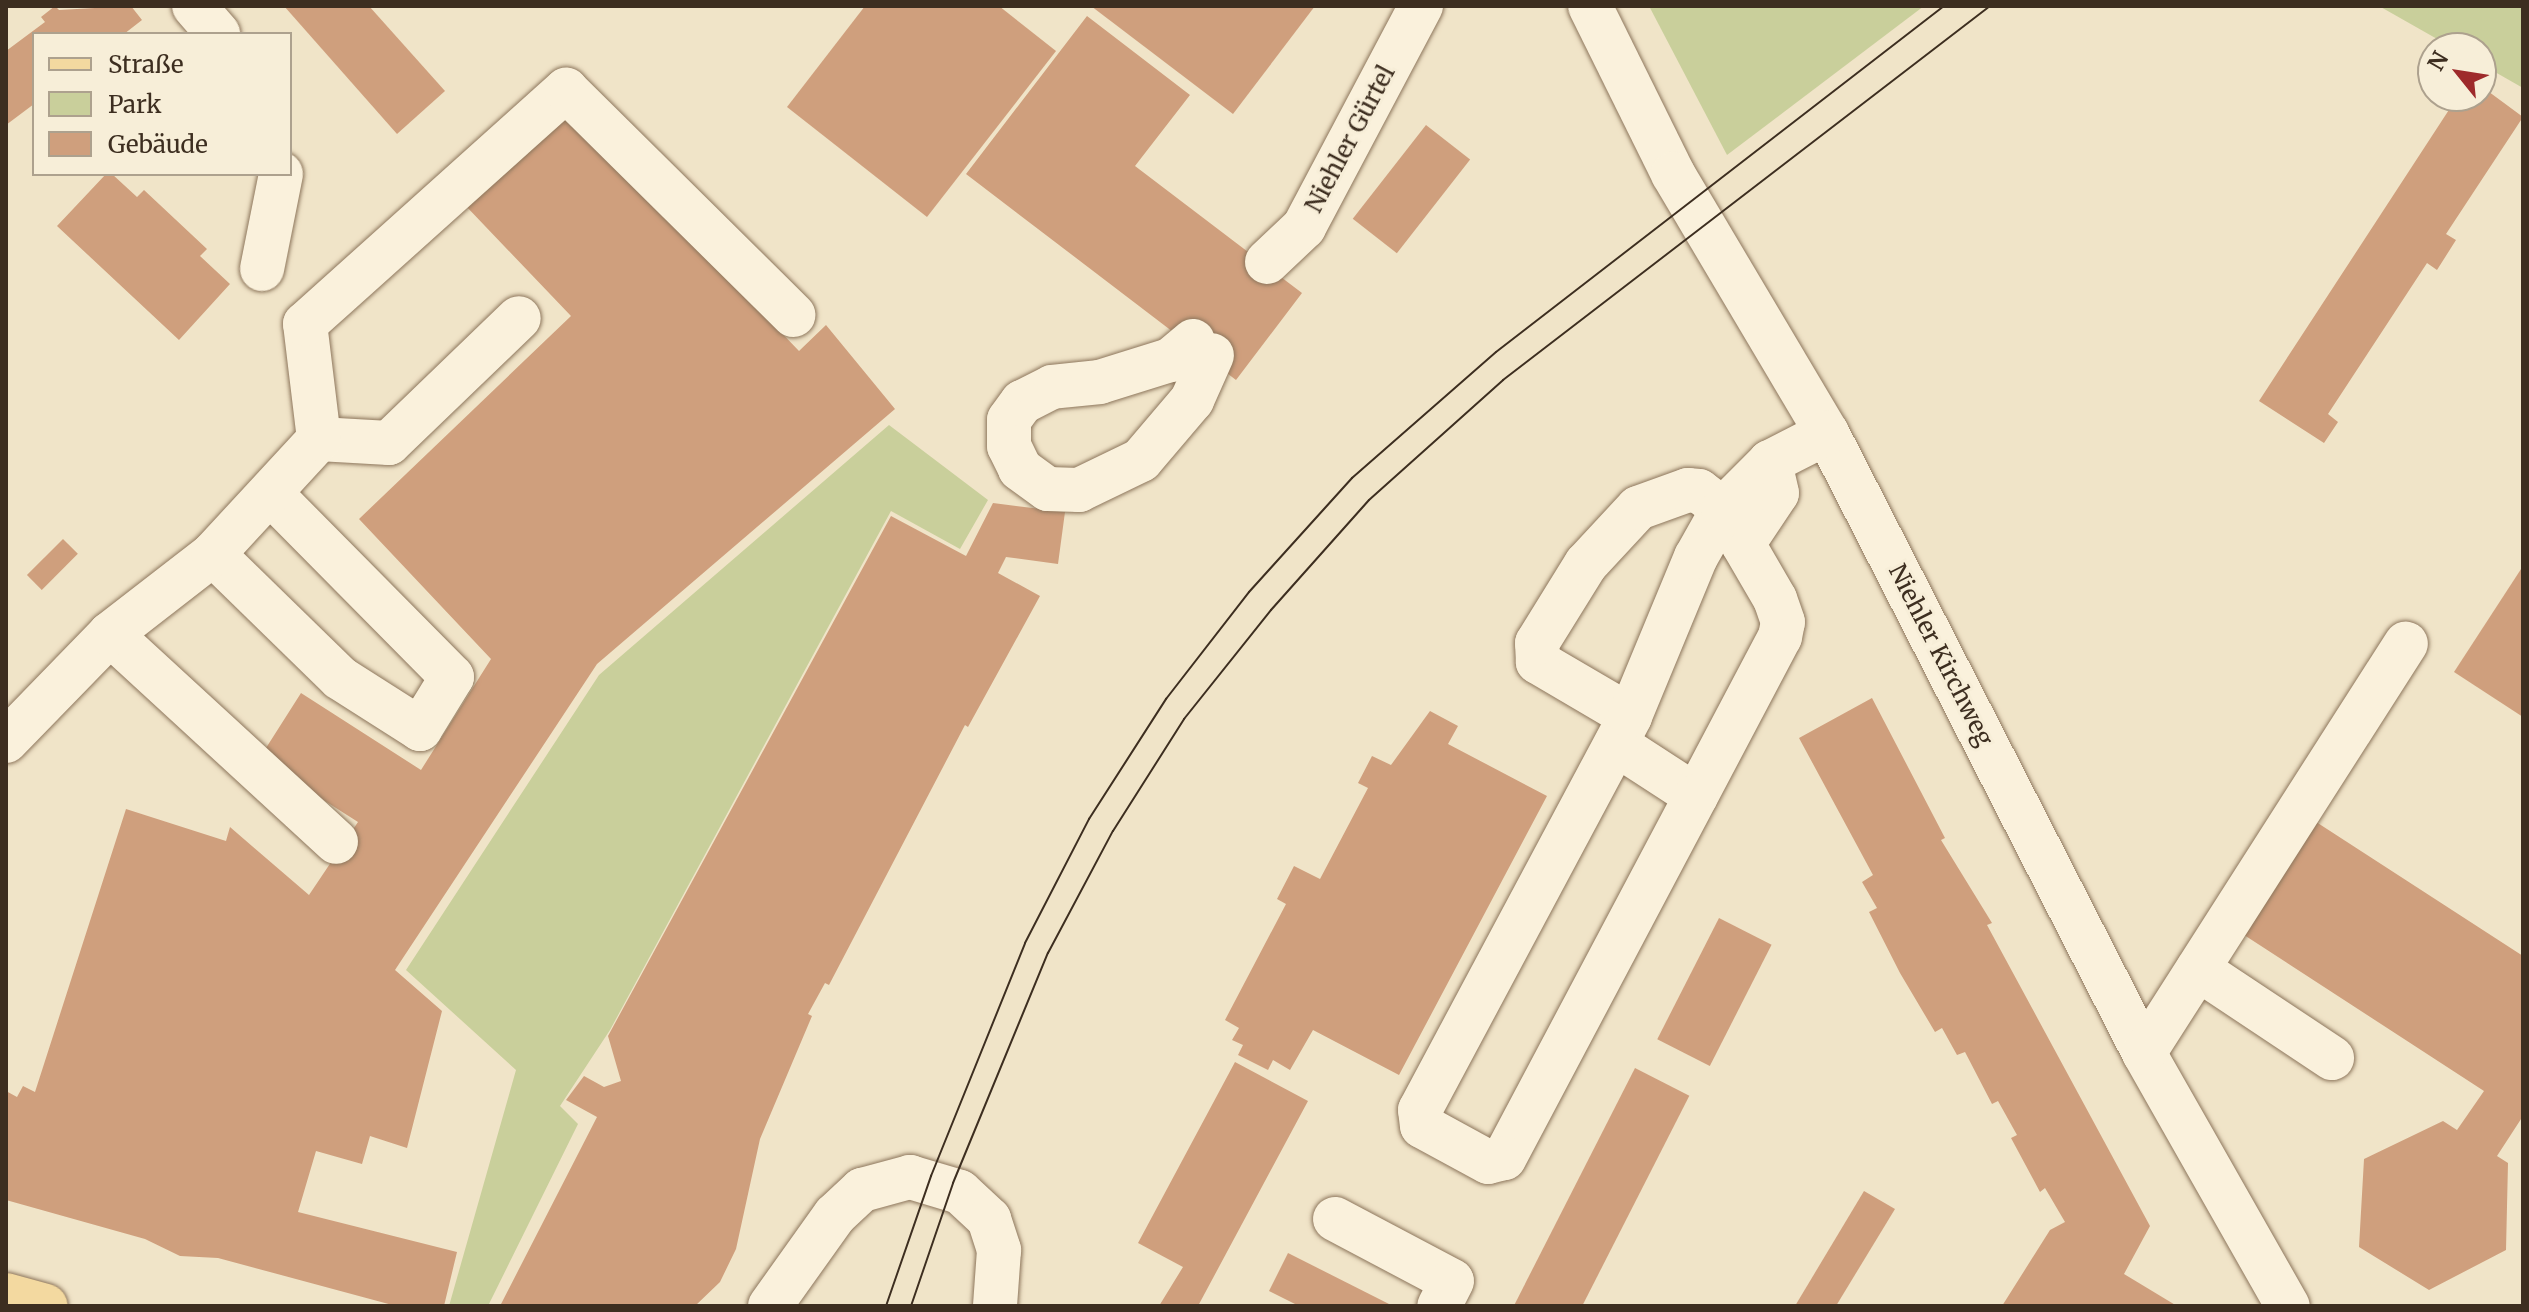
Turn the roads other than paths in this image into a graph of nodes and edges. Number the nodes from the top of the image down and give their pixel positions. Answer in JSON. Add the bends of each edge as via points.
{"nodes":[{"id":1,"x":194,"y":6,"type":"edge"},
{"id":2,"x":1421,"y":6,"type":"edge"},
{"id":3,"x":1590,"y":6,"type":"edge"},
{"id":4,"x":216,"y":32,"type":"edge"},
{"id":5,"x":281,"y":176,"type":"edge"},
{"id":6,"x":1267,"y":262,"type":"dead end"},
{"id":7,"x":262,"y":269,"type":"dead end"},
{"id":8,"x":793,"y":315,"type":"dead end"},
{"id":9,"x":519,"y":318,"type":"dead end"},
{"id":10,"x":1827,"y":433,"type":"junction"},
{"id":11,"x":319,"y":439,"type":"junction"},
{"id":12,"x":1770,"y":462,"type":"junction"},
{"id":13,"x":271,"y":494,"type":"junction"},
{"id":14,"x":1723,"y":509,"type":"junction"},
{"id":15,"x":213,"y":554,"type":"junction"},
{"id":16,"x":110,"y":634,"type":"junction"},
{"id":17,"x":2406,"y":644,"type":"dead end"},
{"id":18,"x":1623,"y":730,"type":"junction"},
{"id":19,"x":6,"y":741,"type":"edge"},
{"id":20,"x":1696,"y":796,"type":"junction"},
{"id":21,"x":336,"y":842,"type":"dead end"},
{"id":22,"x":2198,"y":969,"type":"junction"},
{"id":23,"x":2144,"y":1053,"type":"junction"},
{"id":24,"x":2332,"y":1058,"type":"dead end"},
{"id":25,"x":1335,"y":1219,"type":"dead end"},
{"id":26,"x":803,"y":1260,"type":"junction"},
{"id":27,"x":6,"y":1295,"type":"edge"},
{"id":28,"x":46,"y":1306,"type":"edge"},
{"id":29,"x":770,"y":1306,"type":"edge"},
{"id":30,"x":789,"y":1306,"type":"edge"},
{"id":31,"x":995,"y":1306,"type":"edge"},
{"id":32,"x":1439,"y":1306,"type":"edge"},
{"id":33,"x":2288,"y":1306,"type":"edge"}],
"edges":[{"from":1,"to":4,"type":"street"},
{"from":2,"to":6,"type":"street","name":"Niehler Gürtel","via":[[1304,227]]},
{"from":3,"to":10,"type":"street","name":"Niehler Kirchweg","via":[[1673,174]]},
{"from":5,"to":7,"type":"street"},
{"from":8,"to":11,"type":"street","via":[[566,90],[305,324]]},
{"from":9,"to":11,"type":"street","via":[[389,443]]},
{"from":10,"to":12,"type":"street"},
{"from":10,"to":23,"type":"street","name":"Niehler Kirchweg"},
{"from":11,"to":13,"type":"street"},
{"from":12,"to":14,"type":"street"},
{"from":12,"to":20,"type":"street","via":[[1777,493],[1743,544],[1775,599],[1783,622],[1780,637]]},
{"from":13,"to":15,"type":"street"},
{"from":13,"to":15,"type":"street","via":[[452,677],[420,729],[340,678]]},
{"from":14,"to":18,"type":"street","via":[[1696,557]]},
{"from":14,"to":18,"type":"street","via":[[1699,491],[1688,490],[1638,508],[1586,564],[1537,643],[1538,662]]},
{"from":15,"to":16,"type":"street"},
{"from":16,"to":19,"type":"street"},
{"from":16,"to":21,"type":"street"},
{"from":17,"to":22,"type":"street"},
{"from":18,"to":20,"type":"street"},
{"from":18,"to":20,"type":"street","via":[[1420,1110],[1422,1126],[1488,1162],[1504,1158]]},
{"from":22,"to":23,"type":"street"},
{"from":22,"to":24,"type":"street"},
{"from":23,"to":33,"type":"street","name":"Niehler Kirchweg"},
{"from":25,"to":32,"type":"street","via":[[1452,1281]]},
{"from":26,"to":29,"type":"street"},
{"from":26,"to":30,"type":"street"},
{"from":26,"to":31,"type":"street","via":[[835,1215],[862,1190],[910,1177],[960,1192],[989,1219],[999,1250]]},
{"from":27,"to":28,"type":"main road"}]}
